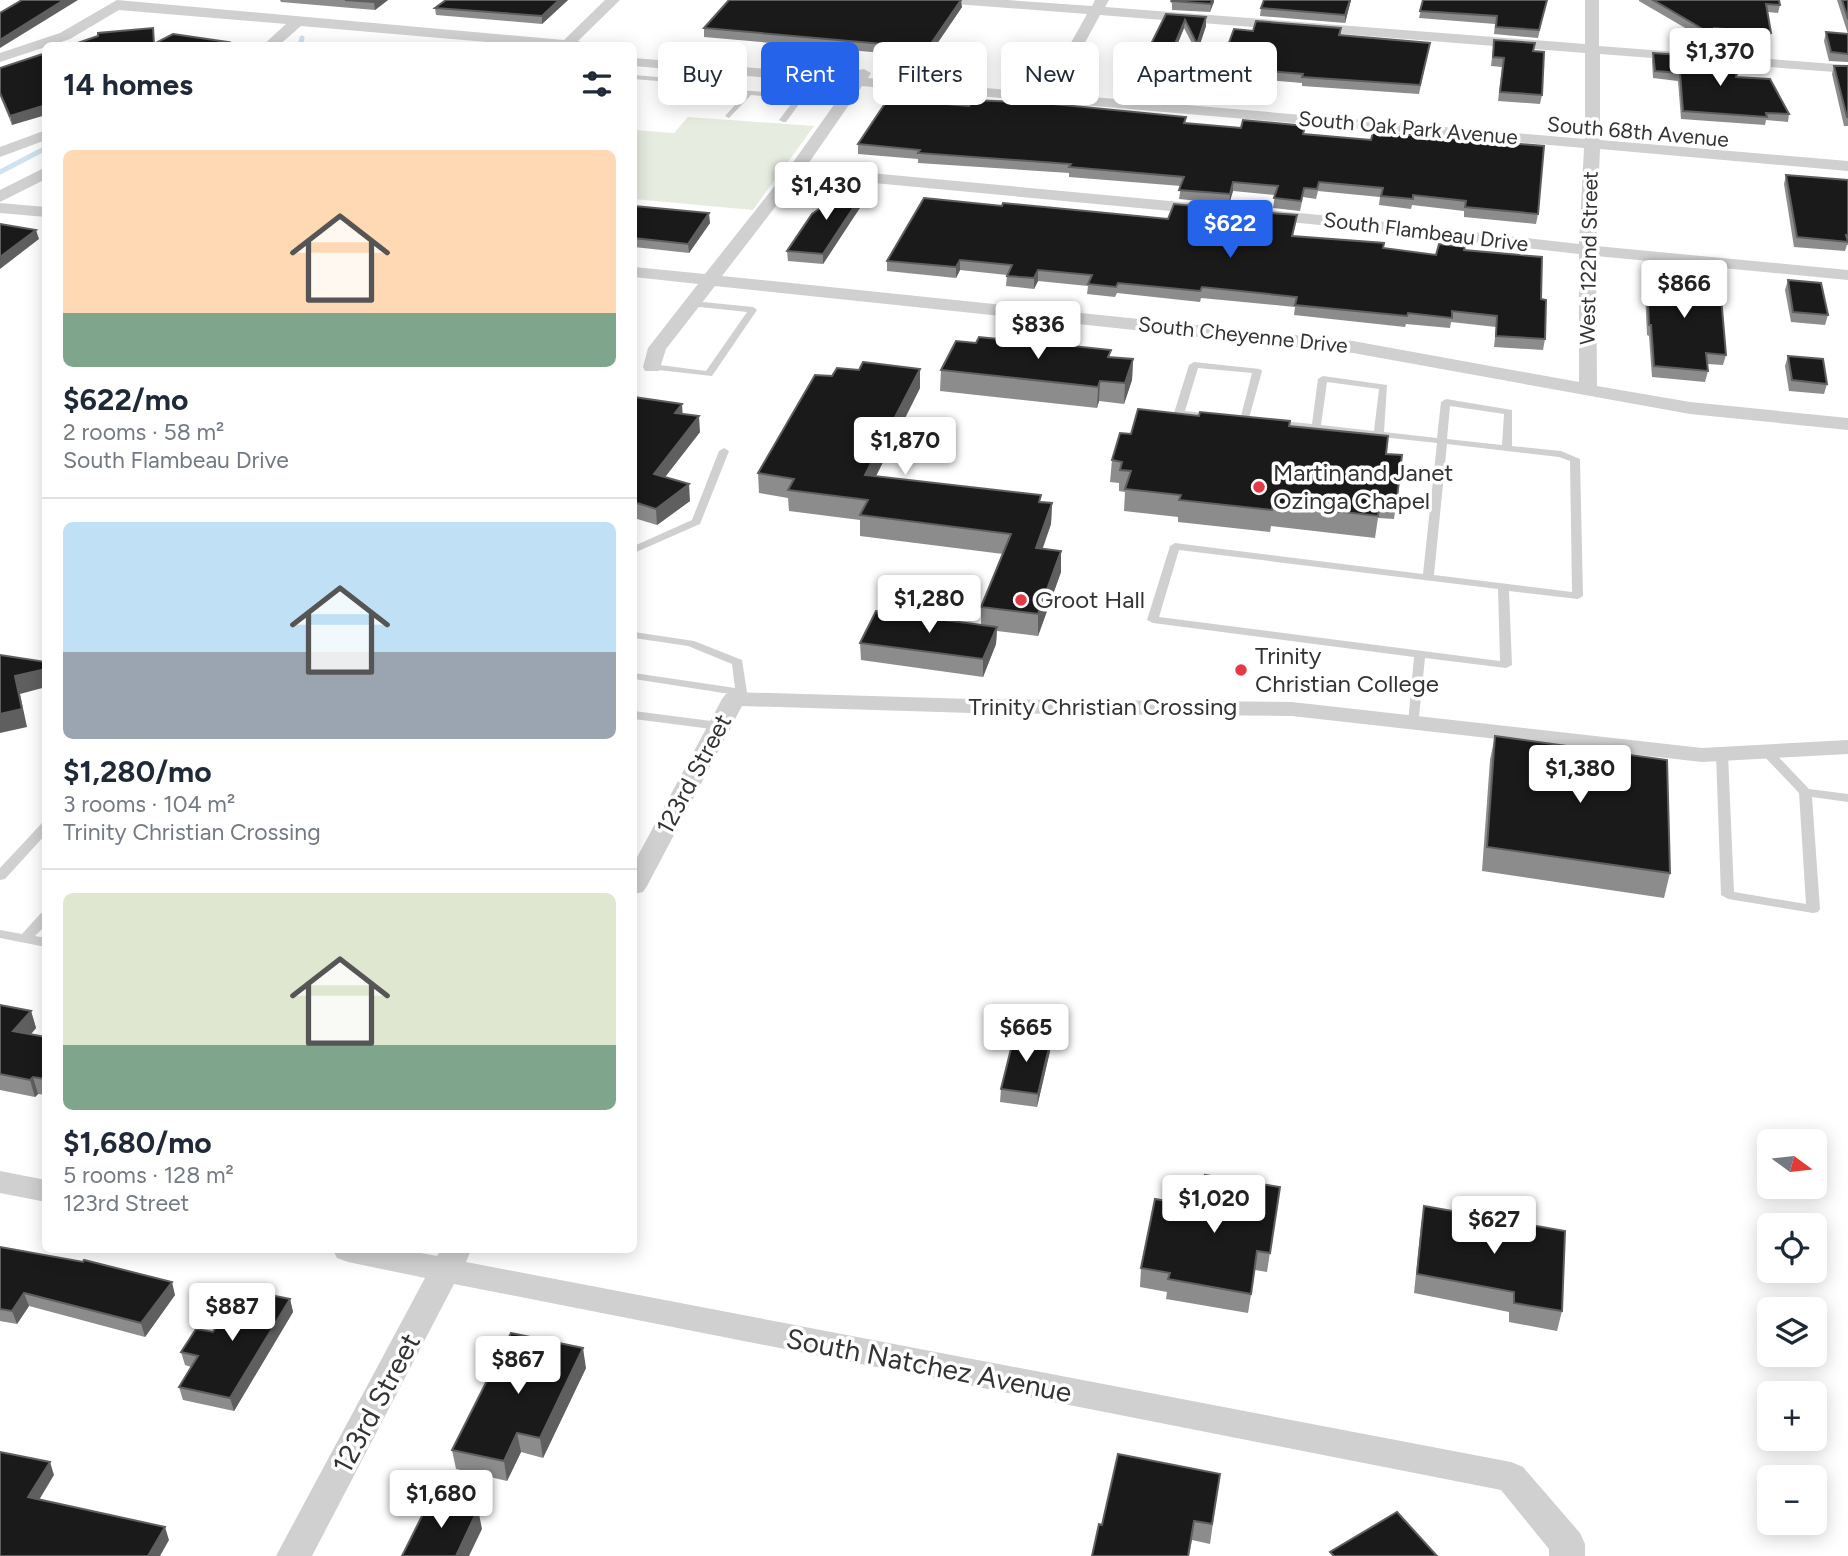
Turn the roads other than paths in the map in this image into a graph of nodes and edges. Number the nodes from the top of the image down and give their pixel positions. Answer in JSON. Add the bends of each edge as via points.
{"nodes":[{"id":1,"x":613,"y":0,"type":"edge"},
{"id":2,"x":955,"y":0,"type":"edge"},
{"id":3,"x":1592,"y":0,"type":"edge"},
{"id":4,"x":122,"y":3,"type":"edge"},
{"id":5,"x":1099,"y":5,"type":"edge"},
{"id":6,"x":100,"y":17,"type":"junction"},
{"id":7,"x":300,"y":20,"type":"junction"},
{"id":8,"x":366,"y":26,"type":"junction"},
{"id":9,"x":285,"y":34,"type":"junction"},
{"id":10,"x":350,"y":39,"type":"junction"},
{"id":11,"x":50,"y":42,"type":"edge"},
{"id":12,"x":274,"y":42,"type":"edge"},
{"id":13,"x":384,"y":42,"type":"edge"},
{"id":14,"x":534,"y":42,"type":"edge"},
{"id":15,"x":569,"y":42,"type":"edge"},
{"id":16,"x":1078,"y":42,"type":"edge"},
{"id":17,"x":42,"y":45,"type":"edge"},
{"id":18,"x":637,"y":49,"type":"edge"},
{"id":19,"x":1591,"y":49,"type":"junction"},
{"id":20,"x":0,"y":58,"type":"edge"},
{"id":21,"x":637,"y":62,"type":"edge"},
{"id":22,"x":658,"y":64,"type":"edge"},
{"id":23,"x":1848,"y":69,"type":"edge"},
{"id":24,"x":747,"y":72,"type":"edge"},
{"id":25,"x":862,"y":75,"type":"junction"},
{"id":26,"x":637,"y":77,"type":"edge"},
{"id":27,"x":658,"y":79,"type":"edge"},
{"id":28,"x":859,"y":79,"type":"edge"},
{"id":29,"x":1001,"y":81,"type":"edge"},
{"id":30,"x":1099,"y":88,"type":"edge"},
{"id":31,"x":1001,"y":92,"type":"edge"},
{"id":32,"x":749,"y":93,"type":"joint"},
{"id":33,"x":761,"y":94,"type":"edge"},
{"id":34,"x":1099,"y":102,"type":"edge"},
{"id":35,"x":794,"y":105,"type":"edge"},
{"id":36,"x":841,"y":105,"type":"edge"},
{"id":37,"x":729,"y":116,"type":"dead end"},
{"id":38,"x":783,"y":120,"type":"dead end"},
{"id":39,"x":42,"y":136,"type":"edge"},
{"id":40,"x":1592,"y":136,"type":"junction"},
{"id":41,"x":1821,"y":148,"type":"dead end"},
{"id":42,"x":0,"y":152,"type":"edge"},
{"id":43,"x":1848,"y":166,"type":"edge"},
{"id":44,"x":794,"y":171,"type":"junction"},
{"id":45,"x":42,"y":174,"type":"edge"},
{"id":46,"x":0,"y":197,"type":"edge"},
{"id":47,"x":0,"y":208,"type":"edge"},
{"id":48,"x":42,"y":212,"type":"edge"},
{"id":49,"x":1587,"y":251,"type":"junction"},
{"id":50,"x":637,"y":272,"type":"edge"},
{"id":51,"x":1848,"y":275,"type":"edge"},
{"id":52,"x":711,"y":279,"type":"junction"},
{"id":53,"x":693,"y":304,"type":"junction"},
{"id":54,"x":652,"y":367,"type":"joint"},
{"id":55,"x":1588,"y":391,"type":"junction"},
{"id":56,"x":1245,"y":420,"type":"junction"},
{"id":57,"x":1848,"y":424,"type":"edge"},
{"id":58,"x":1316,"y":428,"type":"junction"},
{"id":59,"x":1379,"y":434,"type":"junction"},
{"id":60,"x":1442,"y":441,"type":"junction"},
{"id":61,"x":1507,"y":447,"type":"junction"},
{"id":62,"x":724,"y":451,"type":"dead end"},
{"id":63,"x":637,"y":549,"type":"edge"},
{"id":64,"x":1428,"y":577,"type":"junction"},
{"id":65,"x":1503,"y":587,"type":"junction"},
{"id":66,"x":637,"y":635,"type":"edge"},
{"id":67,"x":1420,"y":654,"type":"junction"},
{"id":68,"x":637,"y":677,"type":"edge"},
{"id":69,"x":739,"y":697,"type":"junction"},
{"id":70,"x":637,"y":715,"type":"edge"},
{"id":71,"x":1414,"y":723,"type":"junction"},
{"id":72,"x":719,"y":726,"type":"junction"},
{"id":73,"x":1848,"y":747,"type":"edge"},
{"id":74,"x":1766,"y":751,"type":"junction"},
{"id":75,"x":1722,"y":754,"type":"junction"},
{"id":76,"x":1805,"y":792,"type":"junction"},
{"id":77,"x":1848,"y":798,"type":"edge"},
{"id":78,"x":42,"y":830,"type":"edge"},
{"id":79,"x":0,"y":876,"type":"edge"},
{"id":80,"x":637,"y":880,"type":"edge"},
{"id":81,"x":42,"y":920,"type":"edge"},
{"id":82,"x":0,"y":934,"type":"edge"},
{"id":83,"x":25,"y":939,"type":"junction"},
{"id":84,"x":42,"y":942,"type":"edge"},
{"id":85,"x":0,"y":1182,"type":"edge"},
{"id":86,"x":42,"y":1190,"type":"edge"},
{"id":87,"x":383,"y":1253,"type":"edge"},
{"id":88,"x":452,"y":1259,"type":"edge"},
{"id":89,"x":294,"y":1556,"type":"edge"},
{"id":90,"x":1567,"y":1556,"type":"edge"}],
"edges":[{"from":1,"to":15,"type":"street"},
{"from":2,"to":5,"type":"street"},
{"from":3,"to":19,"type":"street","name":"West 122nd Street"},
{"from":4,"to":6,"type":"street"},
{"from":4,"to":7,"type":"street"},
{"from":5,"to":16,"type":"street"},
{"from":5,"to":19,"type":"street"},
{"from":6,"to":9,"type":"street"},
{"from":6,"to":11,"type":"street"},
{"from":7,"to":8,"type":"street"},
{"from":7,"to":9,"type":"street"},
{"from":8,"to":10,"type":"street"},
{"from":8,"to":14,"type":"street"},
{"from":9,"to":10,"type":"street"},
{"from":9,"to":12,"type":"street"},
{"from":10,"to":13,"type":"street"},
{"from":17,"to":20,"type":"street"},
{"from":18,"to":25,"type":"street","name":"South 68th Avenue"},
{"from":19,"to":23,"type":"street"},
{"from":19,"to":40,"type":"street","name":"West 122nd Street"},
{"from":21,"to":22,"type":"street","name":"South Oak Park Avenue"},
{"from":24,"to":25,"type":"street","name":"South Oak Park Avenue"},
{"from":25,"to":28,"type":"street"},
{"from":25,"to":29,"type":"street","name":"South 68th Avenue"},
{"from":25,"to":31,"type":"street","name":"South Oak Park Avenue"},
{"from":26,"to":27,"type":"lane"},
{"from":30,"to":40,"type":"street","name":"South 68th Avenue"},
{"from":32,"to":33,"type":"lane"},
{"from":32,"to":37,"type":"lane"},
{"from":34,"to":40,"type":"street","name":"South Oak Park Avenue"},
{"from":35,"to":38,"type":"lane"},
{"from":36,"to":44,"type":"street"},
{"from":39,"to":42,"type":"street"},
{"from":40,"to":41,"type":"street","name":"South 68th Avenue"},
{"from":40,"to":43,"type":"street","name":"South Oak Park Avenue"},
{"from":40,"to":49,"type":"street","name":"West 122nd Street"},
{"from":44,"to":49,"type":"street","name":"South Flambeau Drive","via":[[1341,222]]},
{"from":44,"to":52,"type":"street"},
{"from":45,"to":46,"type":"street"},
{"from":47,"to":48,"type":"street"},
{"from":49,"to":51,"type":"street","name":"South Flambeau Drive"},
{"from":49,"to":55,"type":"street","name":"West 122nd Street"},
{"from":50,"to":52,"type":"street","name":"South Cheyenne Drive"},
{"from":52,"to":53,"type":"street"},
{"from":52,"to":55,"type":"street","name":"South Cheyenne Drive","via":[[1353,347]]},
{"from":53,"to":54,"type":"street","via":[[657,348]]},
{"from":53,"to":54,"type":"lane","via":[[753,310],[709,373]]},
{"from":55,"to":57,"type":"street","name":"South Cheyenne Drive","via":[[1690,408]]},
{"from":56,"to":56,"type":"lane","via":[[1179,413],[1194,365],[1257,371]]},
{"from":56,"to":58,"type":"lane"},
{"from":58,"to":59,"type":"lane"},
{"from":58,"to":59,"type":"lane","via":[[1323,379],[1384,387]]},
{"from":59,"to":60,"type":"lane"},
{"from":60,"to":61,"type":"lane"},
{"from":60,"to":61,"type":"lane","via":[[1446,402],[1509,412]]},
{"from":60,"to":64,"type":"lane"},
{"from":61,"to":65,"type":"lane","via":[[1575,459],[1578,596]]},
{"from":62,"to":63,"type":"lane","via":[[696,522]]},
{"from":64,"to":65,"type":"lane"},
{"from":64,"to":67,"type":"lane","via":[[1175,546],[1153,620]]},
{"from":65,"to":67,"type":"lane","via":[[1506,665]]},
{"from":66,"to":69,"type":"lane","via":[[690,643],[738,662]]},
{"from":67,"to":71,"type":"lane"},
{"from":68,"to":69,"type":"lane"},
{"from":69,"to":71,"type":"street","name":"Trinity Christian Crossing","via":[[972,706],[1293,709]]},
{"from":69,"to":72,"type":"street","name":"123rd Street"},
{"from":70,"to":72,"type":"lane"},
{"from":71,"to":75,"type":"street","name":"Trinity Christian Crossing"},
{"from":72,"to":80,"type":"street","name":"123rd Street"},
{"from":73,"to":74,"type":"street","name":"Trinity Christian Crossing"},
{"from":74,"to":75,"type":"street","name":"Trinity Christian Crossing"},
{"from":74,"to":76,"type":"lane"},
{"from":75,"to":76,"type":"lane","via":[[1728,895],[1813,909]]},
{"from":76,"to":77,"type":"lane"},
{"from":78,"to":79,"type":"lane"},
{"from":81,"to":83,"type":"lane"},
{"from":82,"to":83,"type":"lane"},
{"from":83,"to":84,"type":"lane"},
{"from":85,"to":86,"type":"street"},
{"from":87,"to":88,"type":"street","name":"South Natchez Avenue"},
{"from":88,"to":89,"type":"street","name":"123rd Street"},
{"from":88,"to":90,"type":"street","name":"South Natchez Avenue","via":[[653,1312],[1511,1477],[1567,1544]]}]}
